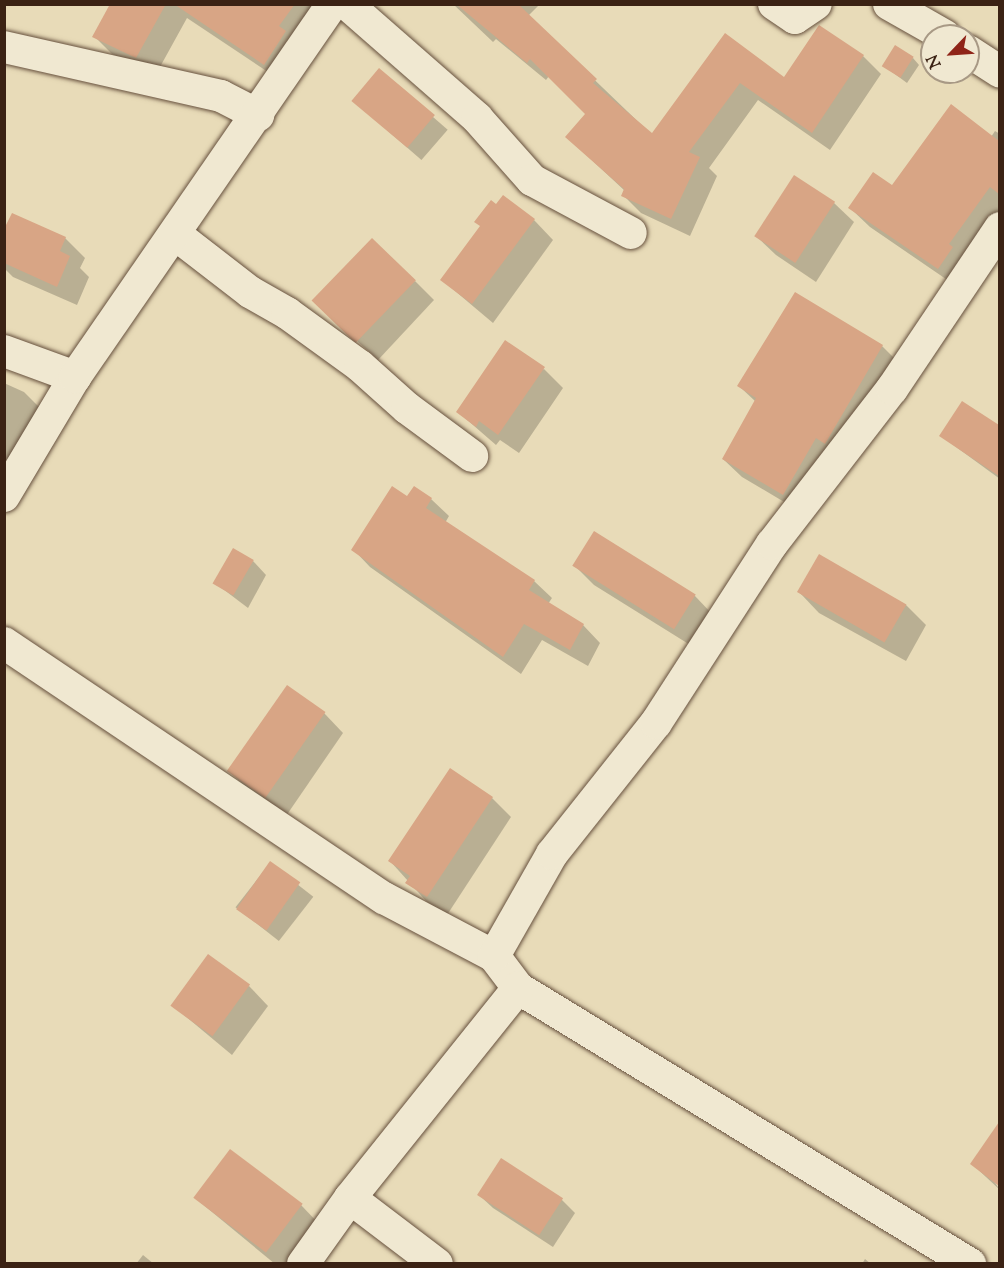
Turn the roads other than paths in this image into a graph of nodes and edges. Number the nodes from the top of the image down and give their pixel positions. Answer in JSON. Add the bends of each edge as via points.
{"nodes":[{"id":1,"x":332,"y":4,"type":"edge"},
{"id":2,"x":347,"y":4,"type":"edge"},
{"id":3,"x":774,"y":4,"type":"edge"},
{"id":4,"x":816,"y":4,"type":"edge"},
{"id":5,"x":889,"y":4,"type":"edge"},
{"id":6,"x":924,"y":24,"type":"edge"},
{"id":7,"x":4,"y":47,"type":"edge"},
{"id":8,"x":980,"y":59,"type":"edge"},
{"id":9,"x":999,"y":72,"type":"edge"},
{"id":10,"x":258,"y":115,"type":"junction"},
{"id":11,"x":999,"y":228,"type":"edge"},
{"id":12,"x":631,"y":233,"type":"dead end"},
{"id":13,"x":175,"y":234,"type":"junction"},
{"id":14,"x":4,"y":351,"type":"edge"},
{"id":15,"x":75,"y":377,"type":"junction"},
{"id":16,"x":472,"y":456,"type":"dead end"},
{"id":17,"x":4,"y":496,"type":"edge"},
{"id":18,"x":4,"y":643,"type":"edge"},
{"id":19,"x":494,"y":956,"type":"junction"},
{"id":20,"x":518,"y":988,"type":"junction"},
{"id":21,"x":350,"y":1198,"type":"junction"},
{"id":22,"x":303,"y":1263,"type":"edge"},
{"id":23,"x":436,"y":1263,"type":"edge"},
{"id":24,"x":969,"y":1263,"type":"edge"}],
"edges":[{"from":1,"to":10,"type":"street"},
{"from":2,"to":12,"type":"street","via":[[477,118],[532,180]]},
{"from":3,"to":4,"type":"street","via":[[795,18]]},
{"from":5,"to":6,"type":"street"},
{"from":7,"to":10,"type":"street","via":[[221,96]]},
{"from":8,"to":9,"type":"street"},
{"from":10,"to":13,"type":"street"},
{"from":11,"to":19,"type":"street","via":[[892,389],[772,544],[656,723],[552,855]]},
{"from":13,"to":15,"type":"street"},
{"from":13,"to":16,"type":"street","via":[[250,292],[360,366],[407,408]]},
{"from":14,"to":15,"type":"street"},
{"from":15,"to":17,"type":"street"},
{"from":18,"to":19,"type":"street","via":[[384,898]]},
{"from":19,"to":20,"type":"street"},
{"from":20,"to":21,"type":"street"},
{"from":20,"to":24,"type":"street"},
{"from":21,"to":22,"type":"street"},
{"from":21,"to":23,"type":"street"}]}
